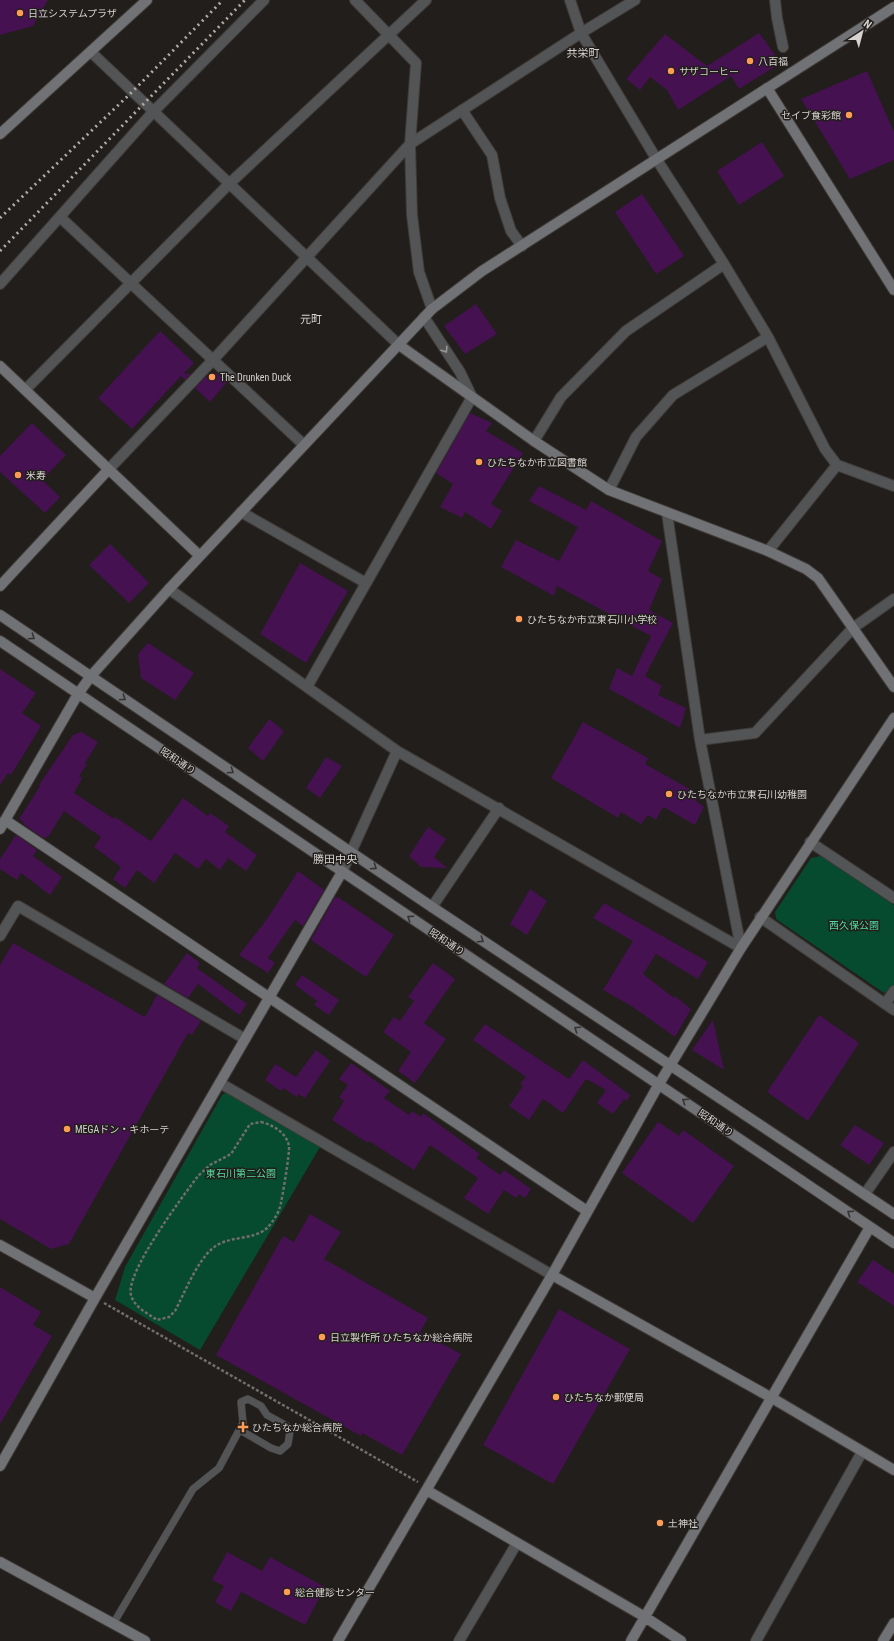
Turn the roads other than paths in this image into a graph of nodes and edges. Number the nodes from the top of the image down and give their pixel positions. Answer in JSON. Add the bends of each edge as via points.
{"nodes":[{"id":1,"x":147,"y":0,"type":"edge"},
{"id":2,"x":264,"y":0,"type":"edge"},
{"id":3,"x":355,"y":0,"type":"edge"},
{"id":4,"x":426,"y":0,"type":"edge"},
{"id":5,"x":570,"y":0,"type":"edge"},
{"id":6,"x":635,"y":0,"type":"edge"},
{"id":7,"x":776,"y":0,"type":"edge"},
{"id":8,"x":894,"y":7,"type":"edge"},
{"id":9,"x":580,"y":33,"type":"junction"},
{"id":10,"x":388,"y":35,"type":"junction"},
{"id":11,"x":783,"y":47,"type":"dead end"},
{"id":12,"x":91,"y":52,"type":"junction"},
{"id":13,"x":768,"y":88,"type":"junction"},
{"id":14,"x":462,"y":110,"type":"junction"},
{"id":15,"x":153,"y":112,"type":"junction"},
{"id":16,"x":0,"y":134,"type":"edge"},
{"id":17,"x":410,"y":144,"type":"junction"},
{"id":18,"x":657,"y":160,"type":"junction"},
{"id":19,"x":230,"y":184,"type":"junction"},
{"id":20,"x":60,"y":217,"type":"junction"},
{"id":21,"x":522,"y":246,"type":"junction"},
{"id":22,"x":307,"y":257,"type":"junction"},
{"id":23,"x":724,"y":264,"type":"junction"},
{"id":24,"x":131,"y":282,"type":"junction"},
{"id":25,"x":0,"y":284,"type":"edge"},
{"id":26,"x":894,"y":290,"type":"edge"},
{"id":27,"x":432,"y":309,"type":"junction"},
{"id":28,"x":424,"y":317,"type":"junction"},
{"id":29,"x":768,"y":337,"type":"junction"},
{"id":30,"x":399,"y":345,"type":"junction"},
{"id":31,"x":213,"y":360,"type":"junction"},
{"id":32,"x":0,"y":366,"type":"edge"},
{"id":33,"x":25,"y":390,"type":"junction"},
{"id":34,"x":472,"y":397,"type":"junction"},
{"id":35,"x":534,"y":441,"type":"junction"},
{"id":36,"x":304,"y":445,"type":"junction"},
{"id":37,"x":837,"y":465,"type":"junction"},
{"id":38,"x":108,"y":470,"type":"junction"},
{"id":39,"x":894,"y":486,"type":"edge"},
{"id":40,"x":609,"y":490,"type":"junction"},
{"id":41,"x":241,"y":512,"type":"junction"},
{"id":42,"x":667,"y":513,"type":"junction"},
{"id":43,"x":768,"y":551,"type":"junction"},
{"id":44,"x":200,"y":556,"type":"junction"},
{"id":45,"x":366,"y":584,"type":"junction"},
{"id":46,"x":0,"y":586,"type":"edge"},
{"id":47,"x":168,"y":589,"type":"junction"},
{"id":48,"x":894,"y":599,"type":"edge"},
{"id":49,"x":0,"y":615,"type":"edge"},
{"id":50,"x":853,"y":628,"type":"junction"},
{"id":51,"x":0,"y":642,"type":"edge"},
{"id":52,"x":91,"y":676,"type":"junction"},
{"id":53,"x":307,"y":687,"type":"junction"},
{"id":54,"x":894,"y":687,"type":"edge"},
{"id":55,"x":78,"y":694,"type":"junction"},
{"id":56,"x":894,"y":718,"type":"edge"},
{"id":57,"x":700,"y":740,"type":"junction"},
{"id":58,"x":397,"y":751,"type":"junction"},
{"id":59,"x":499,"y":808,"type":"junction"},
{"id":60,"x":2,"y":822,"type":"edge"},
{"id":61,"x":810,"y":842,"type":"junction"},
{"id":62,"x":351,"y":852,"type":"junction"},
{"id":63,"x":342,"y":872,"type":"junction"},
{"id":64,"x":894,"y":898,"type":"edge"},
{"id":65,"x":432,"y":907,"type":"junction"},
{"id":66,"x":760,"y":917,"type":"junction"},
{"id":67,"x":0,"y":936,"type":"edge"},
{"id":68,"x":741,"y":948,"type":"junction"},
{"id":69,"x":894,"y":991,"type":"edge"},
{"id":70,"x":268,"y":997,"type":"junction"},
{"id":71,"x":890,"y":1007,"type":"edge"},
{"id":72,"x":245,"y":1039,"type":"junction"},
{"id":73,"x":670,"y":1066,"type":"junction"},
{"id":74,"x":220,"y":1083,"type":"junction"},
{"id":75,"x":659,"y":1084,"type":"junction"},
{"id":76,"x":894,"y":1152,"type":"edge"},
{"id":77,"x":865,"y":1194,"type":"junction"},
{"id":78,"x":587,"y":1211,"type":"junction"},
{"id":79,"x":894,"y":1214,"type":"edge"},
{"id":80,"x":870,"y":1227,"type":"junction"},
{"id":81,"x":894,"y":1243,"type":"edge"},
{"id":82,"x":0,"y":1245,"type":"edge"},
{"id":83,"x":552,"y":1275,"type":"junction"},
{"id":84,"x":95,"y":1298,"type":"junction"},
{"id":85,"x":772,"y":1398,"type":"junction"},
{"id":86,"x":240,"y":1430,"type":"junction"},
{"id":87,"x":862,"y":1452,"type":"junction"},
{"id":88,"x":0,"y":1466,"type":"edge"},
{"id":89,"x":894,"y":1470,"type":"edge"},
{"id":90,"x":428,"y":1491,"type":"junction"},
{"id":91,"x":517,"y":1543,"type":"junction"},
{"id":92,"x":0,"y":1562,"type":"edge"},
{"id":93,"x":645,"y":1617,"type":"junction"},
{"id":94,"x":894,"y":1623,"type":"edge"},
{"id":95,"x":113,"y":1624,"type":"junction"},
{"id":96,"x":145,"y":1641,"type":"edge"},
{"id":97,"x":338,"y":1641,"type":"edge"},
{"id":98,"x":460,"y":1641,"type":"edge"},
{"id":99,"x":631,"y":1641,"type":"edge"},
{"id":100,"x":681,"y":1641,"type":"edge"},
{"id":101,"x":756,"y":1641,"type":"edge"},
{"id":102,"x":883,"y":1641,"type":"edge"}],
"edges":[{"from":1,"to":12,"type":"street"},
{"from":2,"to":15,"type":"street"},
{"from":3,"to":10,"type":"street"},
{"from":4,"to":10,"type":"street"},
{"from":5,"to":9,"type":"street"},
{"from":6,"to":9,"type":"street"},
{"from":7,"to":11,"type":"street"},
{"from":8,"to":13,"type":"street"},
{"from":9,"to":14,"type":"street"},
{"from":9,"to":18,"type":"street"},
{"from":10,"to":17,"type":"street","via":[[416,63]]},
{"from":10,"to":19,"type":"street"},
{"from":12,"to":15,"type":"street"},
{"from":12,"to":16,"type":"street"},
{"from":13,"to":18,"type":"street"},
{"from":13,"to":26,"type":"street"},
{"from":14,"to":17,"type":"street"},
{"from":14,"to":21,"type":"street","via":[[492,155],[500,198],[512,231]]},
{"from":15,"to":19,"type":"street"},
{"from":15,"to":20,"type":"street"},
{"from":17,"to":22,"type":"street"},
{"from":17,"to":27,"type":"street","via":[[412,215],[419,272]]},
{"from":18,"to":21,"type":"street"},
{"from":18,"to":23,"type":"street"},
{"from":19,"to":22,"type":"street"},
{"from":19,"to":24,"type":"street"},
{"from":20,"to":24,"type":"street"},
{"from":20,"to":25,"type":"street"},
{"from":21,"to":27,"type":"street","via":[[482,271]]},
{"from":22,"to":30,"type":"street"},
{"from":22,"to":31,"type":"street"},
{"from":23,"to":29,"type":"street"},
{"from":23,"to":35,"type":"street","via":[[626,331],[561,397]]},
{"from":24,"to":31,"type":"street"},
{"from":24,"to":33,"type":"street"},
{"from":27,"to":28,"type":"street"},
{"from":28,"to":30,"type":"street"},
{"from":28,"to":34,"type":"street","one_way":true,"via":[[460,372]]},
{"from":29,"to":37,"type":"street","via":[[826,449]]},
{"from":29,"to":40,"type":"street","via":[[674,395],[636,437]]},
{"from":30,"to":34,"type":"street"},
{"from":30,"to":36,"type":"street"},
{"from":31,"to":36,"type":"street"},
{"from":31,"to":38,"type":"street"},
{"from":32,"to":33,"type":"street"},
{"from":33,"to":38,"type":"street"},
{"from":34,"to":35,"type":"street"},
{"from":34,"to":45,"type":"street"},
{"from":35,"to":40,"type":"street"},
{"from":36,"to":41,"type":"street"},
{"from":37,"to":39,"type":"street"},
{"from":37,"to":43,"type":"street"},
{"from":38,"to":44,"type":"street"},
{"from":38,"to":46,"type":"street"},
{"from":40,"to":42,"type":"street"},
{"from":41,"to":44,"type":"street"},
{"from":41,"to":45,"type":"street"},
{"from":42,"to":43,"type":"street"},
{"from":42,"to":57,"type":"street"},
{"from":43,"to":50,"type":"street","via":[[806,569],[818,578]]},
{"from":44,"to":47,"type":"street"},
{"from":45,"to":53,"type":"street"},
{"from":47,"to":52,"type":"street"},
{"from":47,"to":53,"type":"street"},
{"from":48,"to":50,"type":"street"},
{"from":49,"to":52,"type":"street","name":"昭和通り","one_way":true},
{"from":50,"to":54,"type":"street"},
{"from":50,"to":57,"type":"street","via":[[755,734]]},
{"from":51,"to":55,"type":"street","name":"昭和通り"},
{"from":52,"to":55,"type":"street"},
{"from":52,"to":62,"type":"street","name":"昭和通り","one_way":true},
{"from":53,"to":58,"type":"street"},
{"from":55,"to":60,"type":"street"},
{"from":55,"to":63,"type":"street","name":"昭和通り"},
{"from":56,"to":61,"type":"street"},
{"from":57,"to":68,"type":"street"},
{"from":58,"to":59,"type":"street"},
{"from":58,"to":62,"type":"street"},
{"from":59,"to":65,"type":"street"},
{"from":59,"to":68,"type":"street"},
{"from":60,"to":70,"type":"street"},
{"from":61,"to":64,"type":"street"},
{"from":61,"to":66,"type":"street"},
{"from":62,"to":63,"type":"street"},
{"from":62,"to":65,"type":"street","name":"昭和通り","one_way":true},
{"from":63,"to":70,"type":"street"},
{"from":75,"to":63,"type":"street","name":"昭和通り","one_way":true},
{"from":65,"to":73,"type":"street","name":"昭和通り","one_way":true},
{"from":66,"to":68,"type":"street"},
{"from":66,"to":71,"type":"street"},
{"from":67,"to":72,"type":"street","via":[[18,906]]},
{"from":68,"to":73,"type":"street"},
{"from":69,"to":71,"type":"street"},
{"from":70,"to":72,"type":"street"},
{"from":70,"to":78,"type":"street"},
{"from":72,"to":74,"type":"street"},
{"from":73,"to":75,"type":"street"},
{"from":73,"to":77,"type":"street","name":"昭和通り"},
{"from":74,"to":83,"type":"street"},
{"from":74,"to":84,"type":"street"},
{"from":75,"to":78,"type":"street"},
{"from":80,"to":75,"type":"street","name":"昭和通り","one_way":true},
{"from":76,"to":77,"type":"street"},
{"from":77,"to":79,"type":"street","name":"昭和通り"},
{"from":78,"to":83,"type":"street"},
{"from":80,"to":81,"type":"street","name":"昭和通り"},
{"from":80,"to":85,"type":"street"},
{"from":82,"to":84,"type":"street"},
{"from":83,"to":85,"type":"street"},
{"from":83,"to":90,"type":"street"},
{"from":84,"to":88,"type":"street"},
{"from":85,"to":87,"type":"street"},
{"from":85,"to":93,"type":"street"},
{"from":86,"to":86,"type":"lane","via":[[243,1423],[242,1402],[248,1400],[261,1406],[267,1415],[287,1426],[290,1438],[288,1444],[280,1451]]},
{"from":86,"to":95,"type":"lane","via":[[218,1468],[193,1488]]},
{"from":87,"to":89,"type":"street"},
{"from":87,"to":101,"type":"street"},
{"from":90,"to":91,"type":"street"},
{"from":90,"to":97,"type":"street"},
{"from":91,"to":93,"type":"street"},
{"from":91,"to":98,"type":"street"},
{"from":92,"to":95,"type":"street"},
{"from":93,"to":99,"type":"street"},
{"from":93,"to":100,"type":"street"},
{"from":94,"to":102,"type":"street"},
{"from":95,"to":96,"type":"street"}]}
